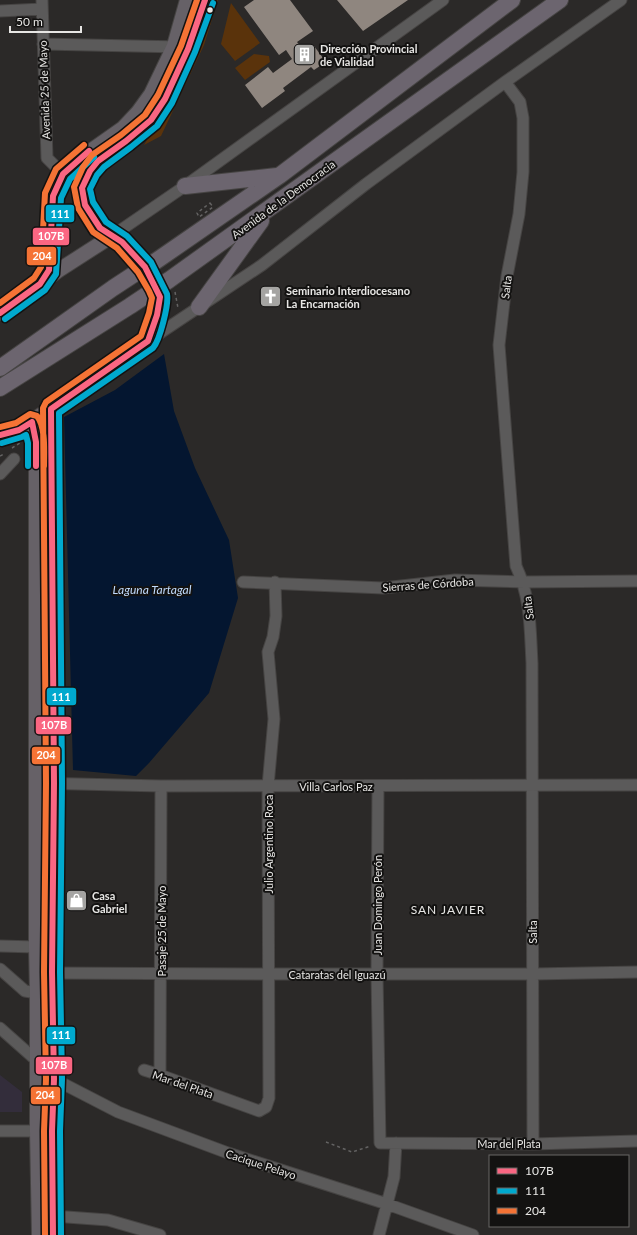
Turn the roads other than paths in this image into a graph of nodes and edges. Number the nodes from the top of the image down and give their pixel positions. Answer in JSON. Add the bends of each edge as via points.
{"nodes":[{"id":1,"x":187,"y":0,"type":"edge"},
{"id":2,"x":204,"y":0,"type":"edge"},
{"id":3,"x":443,"y":0,"type":"edge"},
{"id":4,"x":512,"y":0,"type":"edge"},
{"id":5,"x":560,"y":0,"type":"edge"},
{"id":6,"x":621,"y":0,"type":"edge"},
{"id":7,"x":42,"y":5,"type":"edge"},
{"id":8,"x":0,"y":12,"type":"edge"},
{"id":9,"x":43,"y":44,"type":"junction"},
{"id":10,"x":181,"y":48,"type":"junction"},
{"id":11,"x":505,"y":82,"type":"junction"},
{"id":12,"x":63,"y":174,"type":"junction"},
{"id":13,"x":279,"y":176,"type":"junction"},
{"id":14,"x":185,"y":186,"type":"junction"},
{"id":15,"x":273,"y":206,"type":"junction"},
{"id":16,"x":112,"y":236,"type":"junction"},
{"id":17,"x":145,"y":267,"type":"junction"},
{"id":18,"x":40,"y":284,"type":"junction"},
{"id":19,"x":156,"y":288,"type":"junction"},
{"id":20,"x":199,"y":307,"type":"junction"},
{"id":21,"x":0,"y":313,"type":"edge"},
{"id":22,"x":148,"y":341,"type":"junction"},
{"id":23,"x":0,"y":368,"type":"edge"},
{"id":24,"x":0,"y":388,"type":"edge"},
{"id":25,"x":51,"y":409,"type":"junction"},
{"id":26,"x":32,"y":422,"type":"junction"},
{"id":27,"x":0,"y":435,"type":"edge"},
{"id":28,"x":21,"y":436,"type":"junction"},
{"id":29,"x":8,"y":451,"type":"edge"},
{"id":30,"x":0,"y":474,"type":"edge"},
{"id":31,"x":637,"y":581,"type":"edge"},
{"id":32,"x":242,"y":582,"type":"dead end"},
{"id":33,"x":275,"y":582,"type":"junction"},
{"id":34,"x":524,"y":582,"type":"junction"},
{"id":35,"x":36,"y":783,"type":"junction"},
{"id":36,"x":54,"y":783,"type":"junction"},
{"id":37,"x":637,"y":785,"type":"edge"},
{"id":38,"x":161,"y":786,"type":"junction"},
{"id":39,"x":268,"y":786,"type":"junction"},
{"id":40,"x":378,"y":786,"type":"junction"},
{"id":41,"x":532,"y":786,"type":"junction"},
{"id":42,"x":0,"y":946,"type":"edge"},
{"id":43,"x":36,"y":947,"type":"junction"},
{"id":44,"x":0,"y":968,"type":"edge"},
{"id":45,"x":52,"y":972,"type":"junction"},
{"id":46,"x":637,"y":972,"type":"edge"},
{"id":47,"x":37,"y":973,"type":"junction"},
{"id":48,"x":161,"y":974,"type":"junction"},
{"id":49,"x":269,"y":974,"type":"junction"},
{"id":50,"x":377,"y":974,"type":"junction"},
{"id":51,"x":533,"y":974,"type":"junction"},
{"id":52,"x":37,"y":993,"type":"junction"},
{"id":53,"x":0,"y":1028,"type":"edge"},
{"id":54,"x":36,"y":1060,"type":"junction"},
{"id":55,"x":144,"y":1070,"type":"dead end"},
{"id":56,"x":160,"y":1075,"type":"junction"},
{"id":57,"x":54,"y":1079,"type":"junction"},
{"id":58,"x":266,"y":1108,"type":"joint"},
{"id":59,"x":0,"y":1131,"type":"edge"},
{"id":60,"x":37,"y":1131,"type":"junction"},
{"id":61,"x":52,"y":1131,"type":"junction"},
{"id":62,"x":637,"y":1141,"type":"edge"},
{"id":63,"x":380,"y":1143,"type":"joint"},
{"id":64,"x":396,"y":1143,"type":"junction"},
{"id":65,"x":533,"y":1144,"type":"junction"},
{"id":66,"x":387,"y":1204,"type":"junction"},
{"id":67,"x":53,"y":1216,"type":"junction"},
{"id":68,"x":39,"y":1235,"type":"edge"},
{"id":69,"x":53,"y":1235,"type":"edge"},
{"id":70,"x":160,"y":1235,"type":"edge"},
{"id":71,"x":379,"y":1235,"type":"edge"},
{"id":72,"x":473,"y":1235,"type":"edge"}],
"edges":[{"from":1,"to":10,"type":"main road"},
{"from":2,"to":10,"type":"main road"},
{"from":3,"to":14,"type":"street"},
{"from":4,"to":13,"type":"highway","name":"Avenida de la Democracia"},
{"from":5,"to":15,"type":"highway","name":"Avenida de la Democracia"},
{"from":6,"to":11,"type":"street"},
{"from":7,"to":8,"type":"street"},
{"from":7,"to":9,"type":"street","name":"Avenida 25 de Mayo"},
{"from":9,"to":10,"type":"street"},
{"from":9,"to":12,"type":"street","name":"Avenida 25 de Mayo","via":[[47,158]]},
{"from":10,"to":12,"type":"main road","via":[[138,112],[123,128],[79,159]]},
{"from":10,"to":16,"type":"main road","via":[[165,98],[151,120],[98,161],[82,188],[85,204],[92,218],[100,228]]},
{"from":11,"to":20,"type":"street","via":[[366,184],[262,265]]},
{"from":11,"to":34,"type":"street","name":"Salta","via":[[520,102],[523,118],[523,172],[519,214],[507,276],[499,344],[516,566]]},
{"from":12,"to":18,"type":"main road","via":[[53,196],[49,270]]},
{"from":13,"to":14,"type":"highway"},
{"from":13,"to":17,"type":"highway","name":"Avenida de la Democracia"},
{"from":14,"to":16,"type":"street"},
{"from":15,"to":19,"type":"highway","name":"Avenida de la Democracia"},
{"from":15,"to":20,"type":"highway"},
{"from":16,"to":17,"type":"main road","via":[[122,242]]},
{"from":16,"to":18,"type":"main road"},
{"from":17,"to":19,"type":"main road"},
{"from":17,"to":23,"type":"highway","name":"Avenida de la Democracia"},
{"from":18,"to":21,"type":"main road"},
{"from":19,"to":22,"type":"main road","via":[[160,297]]},
{"from":19,"to":24,"type":"highway","name":"Avenida de la Democracia"},
{"from":20,"to":22,"type":"street"},
{"from":22,"to":25,"type":"main road"},
{"from":25,"to":26,"type":"main road"},
{"from":25,"to":36,"type":"main road"},
{"from":26,"to":28,"type":"main road"},
{"from":26,"to":35,"type":"main road","via":[[36,442]]},
{"from":27,"to":28,"type":"main road"},
{"from":28,"to":29,"type":"street"},
{"from":29,"to":30,"type":"street"},
{"from":31,"to":34,"type":"street","name":"Sierras de Córdoba"},
{"from":32,"to":33,"type":"street","name":"Sierras de Córdoba"},
{"from":33,"to":34,"type":"street","name":"Sierras de Córdoba","via":[[382,588],[455,580]]},
{"from":33,"to":39,"type":"street","name":"Julio Argentino Roca","via":[[276,616],[268,652],[274,719]]},
{"from":34,"to":41,"type":"street","name":"Salta","via":[[528,601],[532,663]]},
{"from":35,"to":36,"type":"street","name":"Villa Carlos Paz"},
{"from":35,"to":43,"type":"main road"},
{"from":36,"to":38,"type":"street","name":"Villa Carlos Paz"},
{"from":36,"to":45,"type":"main road"},
{"from":37,"to":41,"type":"street","name":"Villa Carlos Paz"},
{"from":38,"to":39,"type":"street","name":"Villa Carlos Paz"},
{"from":38,"to":48,"type":"street","name":"Pasaje 25 de Mayo"},
{"from":39,"to":40,"type":"street","name":"Villa Carlos Paz"},
{"from":39,"to":49,"type":"street","name":"Julio Argentino Roca"},
{"from":40,"to":41,"type":"street","name":"Villa Carlos Paz"},
{"from":40,"to":50,"type":"street","name":"Juan Domingo Perón"},
{"from":41,"to":51,"type":"street","name":"Salta"},
{"from":42,"to":43,"type":"street"},
{"from":43,"to":47,"type":"main road"},
{"from":44,"to":52,"type":"street","via":[[25,991]]},
{"from":45,"to":47,"type":"street","name":"Cataratas del Iguazú"},
{"from":45,"to":48,"type":"street","name":"Cataratas del Iguazú"},
{"from":45,"to":57,"type":"main road"},
{"from":46,"to":51,"type":"street","name":"Cataratas del Iguazú"},
{"from":47,"to":52,"type":"main road"},
{"from":48,"to":49,"type":"street","name":"Cataratas del Iguazú"},
{"from":48,"to":56,"type":"street","name":"Pasaje 25 de Mayo"},
{"from":49,"to":50,"type":"street","name":"Cataratas del Iguazú"},
{"from":49,"to":58,"type":"street","name":"Julio Argentino Roca","via":[[269,1098]]},
{"from":50,"to":51,"type":"street","name":"Cataratas del Iguazú"},
{"from":50,"to":63,"type":"street","name":"Juan Domingo Perón"},
{"from":51,"to":65,"type":"street","name":"Salta"},
{"from":52,"to":54,"type":"main road"},
{"from":53,"to":54,"type":"street"},
{"from":54,"to":60,"type":"main road"},
{"from":55,"to":56,"type":"street","name":"Mar del Plata"},
{"from":56,"to":58,"type":"street","name":"Mar del Plata","via":[[259,1111]]},
{"from":57,"to":61,"type":"main road"},
{"from":57,"to":66,"type":"street","name":"Cacique Pelayo","via":[[118,1112],[228,1154]]},
{"from":59,"to":60,"type":"street"},
{"from":60,"to":61,"type":"street"},
{"from":60,"to":68,"type":"main road"},
{"from":61,"to":67,"type":"main road"},
{"from":62,"to":65,"type":"street","name":"Mar del Plata"},
{"from":63,"to":64,"type":"street","name":"Mar del Plata"},
{"from":64,"to":65,"type":"street","name":"Mar del Plata"},
{"from":64,"to":66,"type":"street","via":[[394,1177]]},
{"from":66,"to":71,"type":"street"},
{"from":66,"to":72,"type":"street","name":"Cacique Pelayo"},
{"from":67,"to":69,"type":"main road"},
{"from":67,"to":70,"type":"street","via":[[108,1220]]}]}
